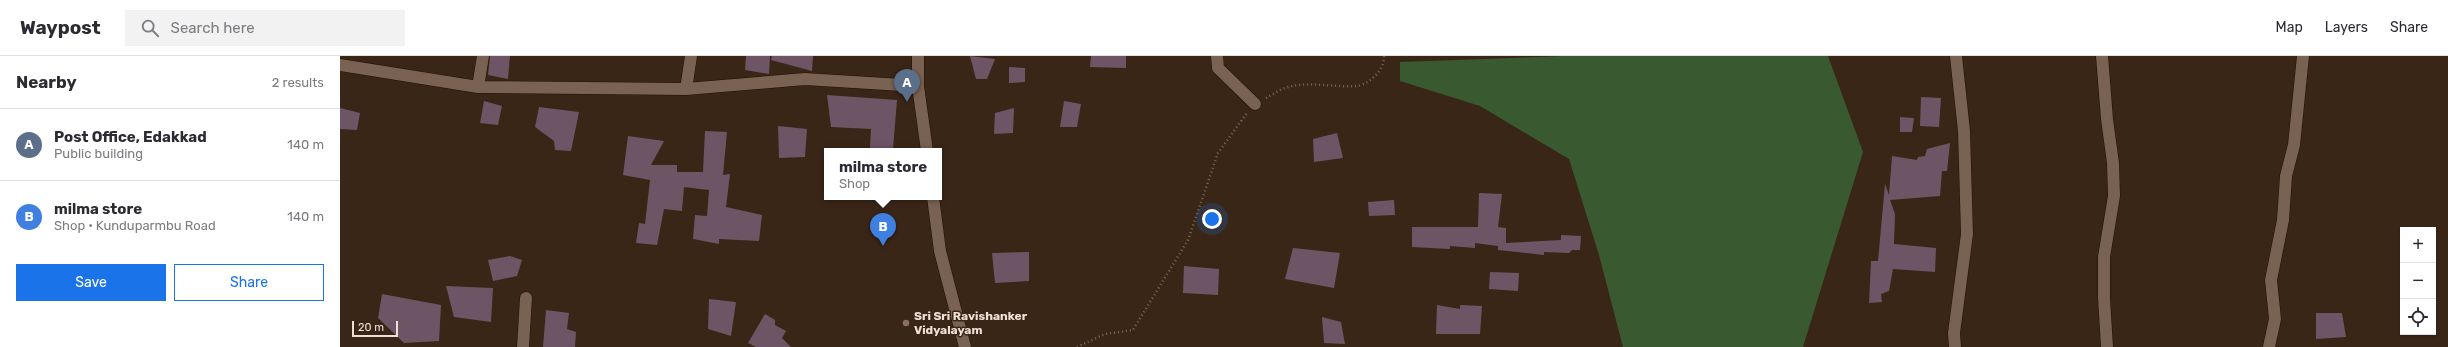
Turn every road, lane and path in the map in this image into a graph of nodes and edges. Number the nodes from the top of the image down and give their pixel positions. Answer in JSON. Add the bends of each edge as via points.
{"nodes":[{"id":1,"x":483,"y":56,"type":"edge"},
{"id":2,"x":691,"y":56,"type":"edge"},
{"id":3,"x":918,"y":56,"type":"edge"},
{"id":4,"x":1217,"y":56,"type":"edge"},
{"id":5,"x":1384,"y":56,"type":"edge"},
{"id":6,"x":1956,"y":56,"type":"edge"},
{"id":7,"x":2102,"y":56,"type":"edge"},
{"id":8,"x":2303,"y":56,"type":"edge"},
{"id":9,"x":340,"y":65,"type":"edge"},
{"id":10,"x":918,"y":86,"type":"junction"},
{"id":11,"x":478,"y":87,"type":"junction"},
{"id":12,"x":686,"y":89,"type":"junction"},
{"id":13,"x":1255,"y":104,"type":"junction"},
{"id":14,"x":926,"y":148,"type":"edge"},
{"id":15,"x":933,"y":200,"type":"edge"},
{"id":16,"x":526,"y":298,"type":"dead end"},
{"id":17,"x":523,"y":347,"type":"edge"},
{"id":18,"x":964,"y":347,"type":"edge"},
{"id":19,"x":1077,"y":347,"type":"edge"},
{"id":20,"x":1955,"y":347,"type":"edge"},
{"id":21,"x":2107,"y":347,"type":"edge"},
{"id":22,"x":2269,"y":347,"type":"edge"}],
"edges":[{"from":1,"to":11,"type":"street"},
{"from":2,"to":12,"type":"street"},
{"from":3,"to":10,"type":"street"},
{"from":4,"to":13,"type":"street","via":[[1218,68]]},
{"from":5,"to":13,"type":"path","via":[[1384,62],[1376,75],[1358,86],[1320,84],[1286,88]]},
{"from":6,"to":20,"type":"street","via":[[1964,131],[1966,234],[1954,333]]},
{"from":7,"to":21,"type":"street","via":[[2114,196],[2104,257]]},
{"from":8,"to":22,"type":"street","via":[[2294,145],[2286,176],[2283,220],[2271,280],[2275,319]]},
{"from":9,"to":11,"type":"street"},
{"from":10,"to":12,"type":"street","via":[[805,79]]},
{"from":10,"to":14,"type":"street"},
{"from":11,"to":12,"type":"street"},
{"from":13,"to":19,"type":"path","via":[[1218,153],[1188,240],[1133,330],[1105,334]]},
{"from":15,"to":18,"type":"street","via":[[940,251]]},
{"from":16,"to":17,"type":"street"}]}
